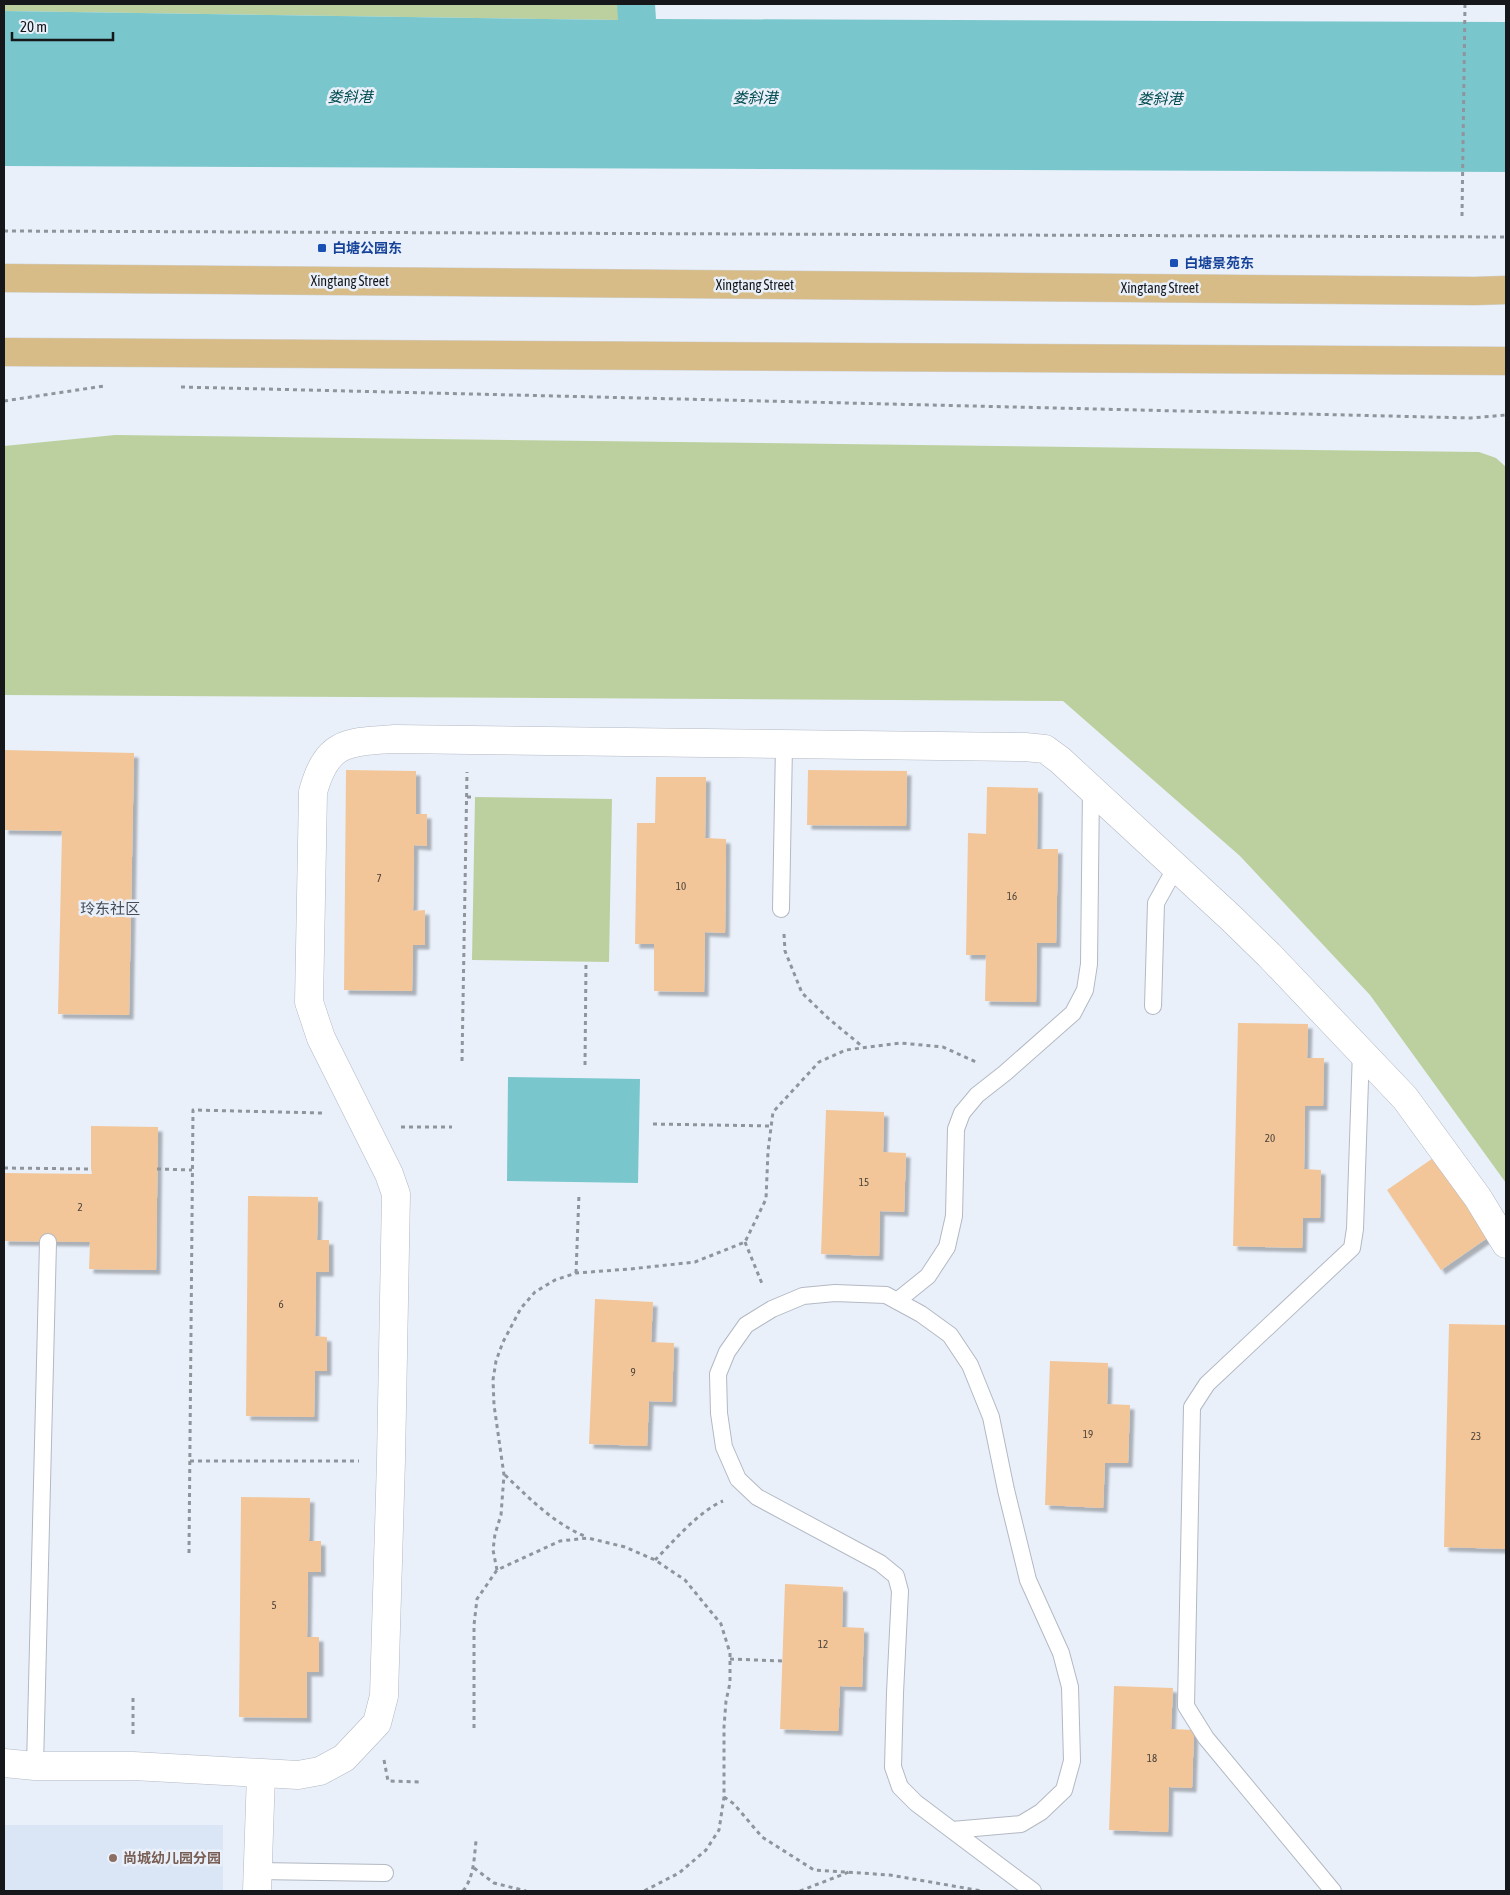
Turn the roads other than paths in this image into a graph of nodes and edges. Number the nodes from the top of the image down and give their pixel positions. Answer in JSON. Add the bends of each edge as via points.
{"nodes":[{"id":1,"x":4,"y":278,"type":"edge"},
{"id":2,"x":1506,"y":290,"type":"edge"},
{"id":3,"x":4,"y":352,"type":"edge"},
{"id":4,"x":1506,"y":361,"type":"edge"},
{"id":5,"x":784,"y":745,"type":"junction"},
{"id":6,"x":1091,"y":789,"type":"junction"},
{"id":7,"x":1176,"y":866,"type":"junction"},
{"id":8,"x":781,"y":909,"type":"road end"},
{"id":9,"x":1153,"y":1006,"type":"dead end"},
{"id":10,"x":1361,"y":1052,"type":"junction"},
{"id":11,"x":48,"y":1242,"type":"dead end"},
{"id":12,"x":1506,"y":1244,"type":"edge"},
{"id":13,"x":898,"y":1301,"type":"junction"},
{"id":14,"x":4,"y":1748,"type":"edge"},
{"id":15,"x":4,"y":1763,"type":"edge"},
{"id":16,"x":35,"y":1766,"type":"junction"},
{"id":17,"x":261,"y":1774,"type":"junction"},
{"id":18,"x":4,"y":1779,"type":"edge"},
{"id":19,"x":952,"y":1830,"type":"junction"},
{"id":20,"x":385,"y":1873,"type":"dead end"},
{"id":21,"x":258,"y":1881,"type":"edge"},
{"id":22,"x":1033,"y":1891,"type":"edge"},
{"id":23,"x":1333,"y":1891,"type":"edge"}],
"edges":[{"from":1,"to":2,"type":"main road","name":"Xingtang Street"},
{"from":3,"to":4,"type":"main road"},
{"from":5,"to":6,"type":"street","via":[[1044,749]]},
{"from":5,"to":8,"type":"lane"},
{"from":5,"to":17,"type":"street","via":[[394,739],[348,744],[330,754],[318,772],[313,792],[309,1002],[321,1038],[396,1194],[384,1696],[376,1723],[344,1758],[320,1771],[298,1775]]},
{"from":6,"to":7,"type":"street"},
{"from":6,"to":13,"type":"lane","via":[[1089,964],[1085,990],[1073,1013],[977,1095],[962,1113],[956,1130],[954,1216],[947,1247],[928,1276]]},
{"from":7,"to":9,"type":"lane","via":[[1156,903]]},
{"from":7,"to":10,"type":"street","via":[[1269,955]]},
{"from":10,"to":12,"type":"street","via":[[1405,1098],[1478,1198]]},
{"from":10,"to":23,"type":"lane","via":[[1352,1248],[1208,1384],[1192,1407],[1186,1706],[1206,1738]]},
{"from":11,"to":16,"type":"lane"},
{"from":13,"to":19,"type":"lane","via":[[950,1335],[970,1365],[991,1417],[1028,1580],[1061,1653],[1070,1687],[1072,1761],[1064,1790],[1041,1812],[1021,1824]]},
{"from":13,"to":19,"type":"lane","via":[[886,1294],[834,1293],[803,1296],[772,1308],[746,1326],[727,1352],[718,1374],[719,1414],[724,1447],[738,1478],[757,1497],[880,1563],[896,1576],[900,1591],[893,1767],[900,1787]]},
{"from":14,"to":16,"type":"street"},
{"from":15,"to":16,"type":"street"},
{"from":16,"to":17,"type":"street","via":[[132,1766]]},
{"from":16,"to":18,"type":"street"},
{"from":17,"to":21,"type":"street"},
{"from":19,"to":22,"type":"lane"},
{"from":20,"to":21,"type":"lane"}]}
